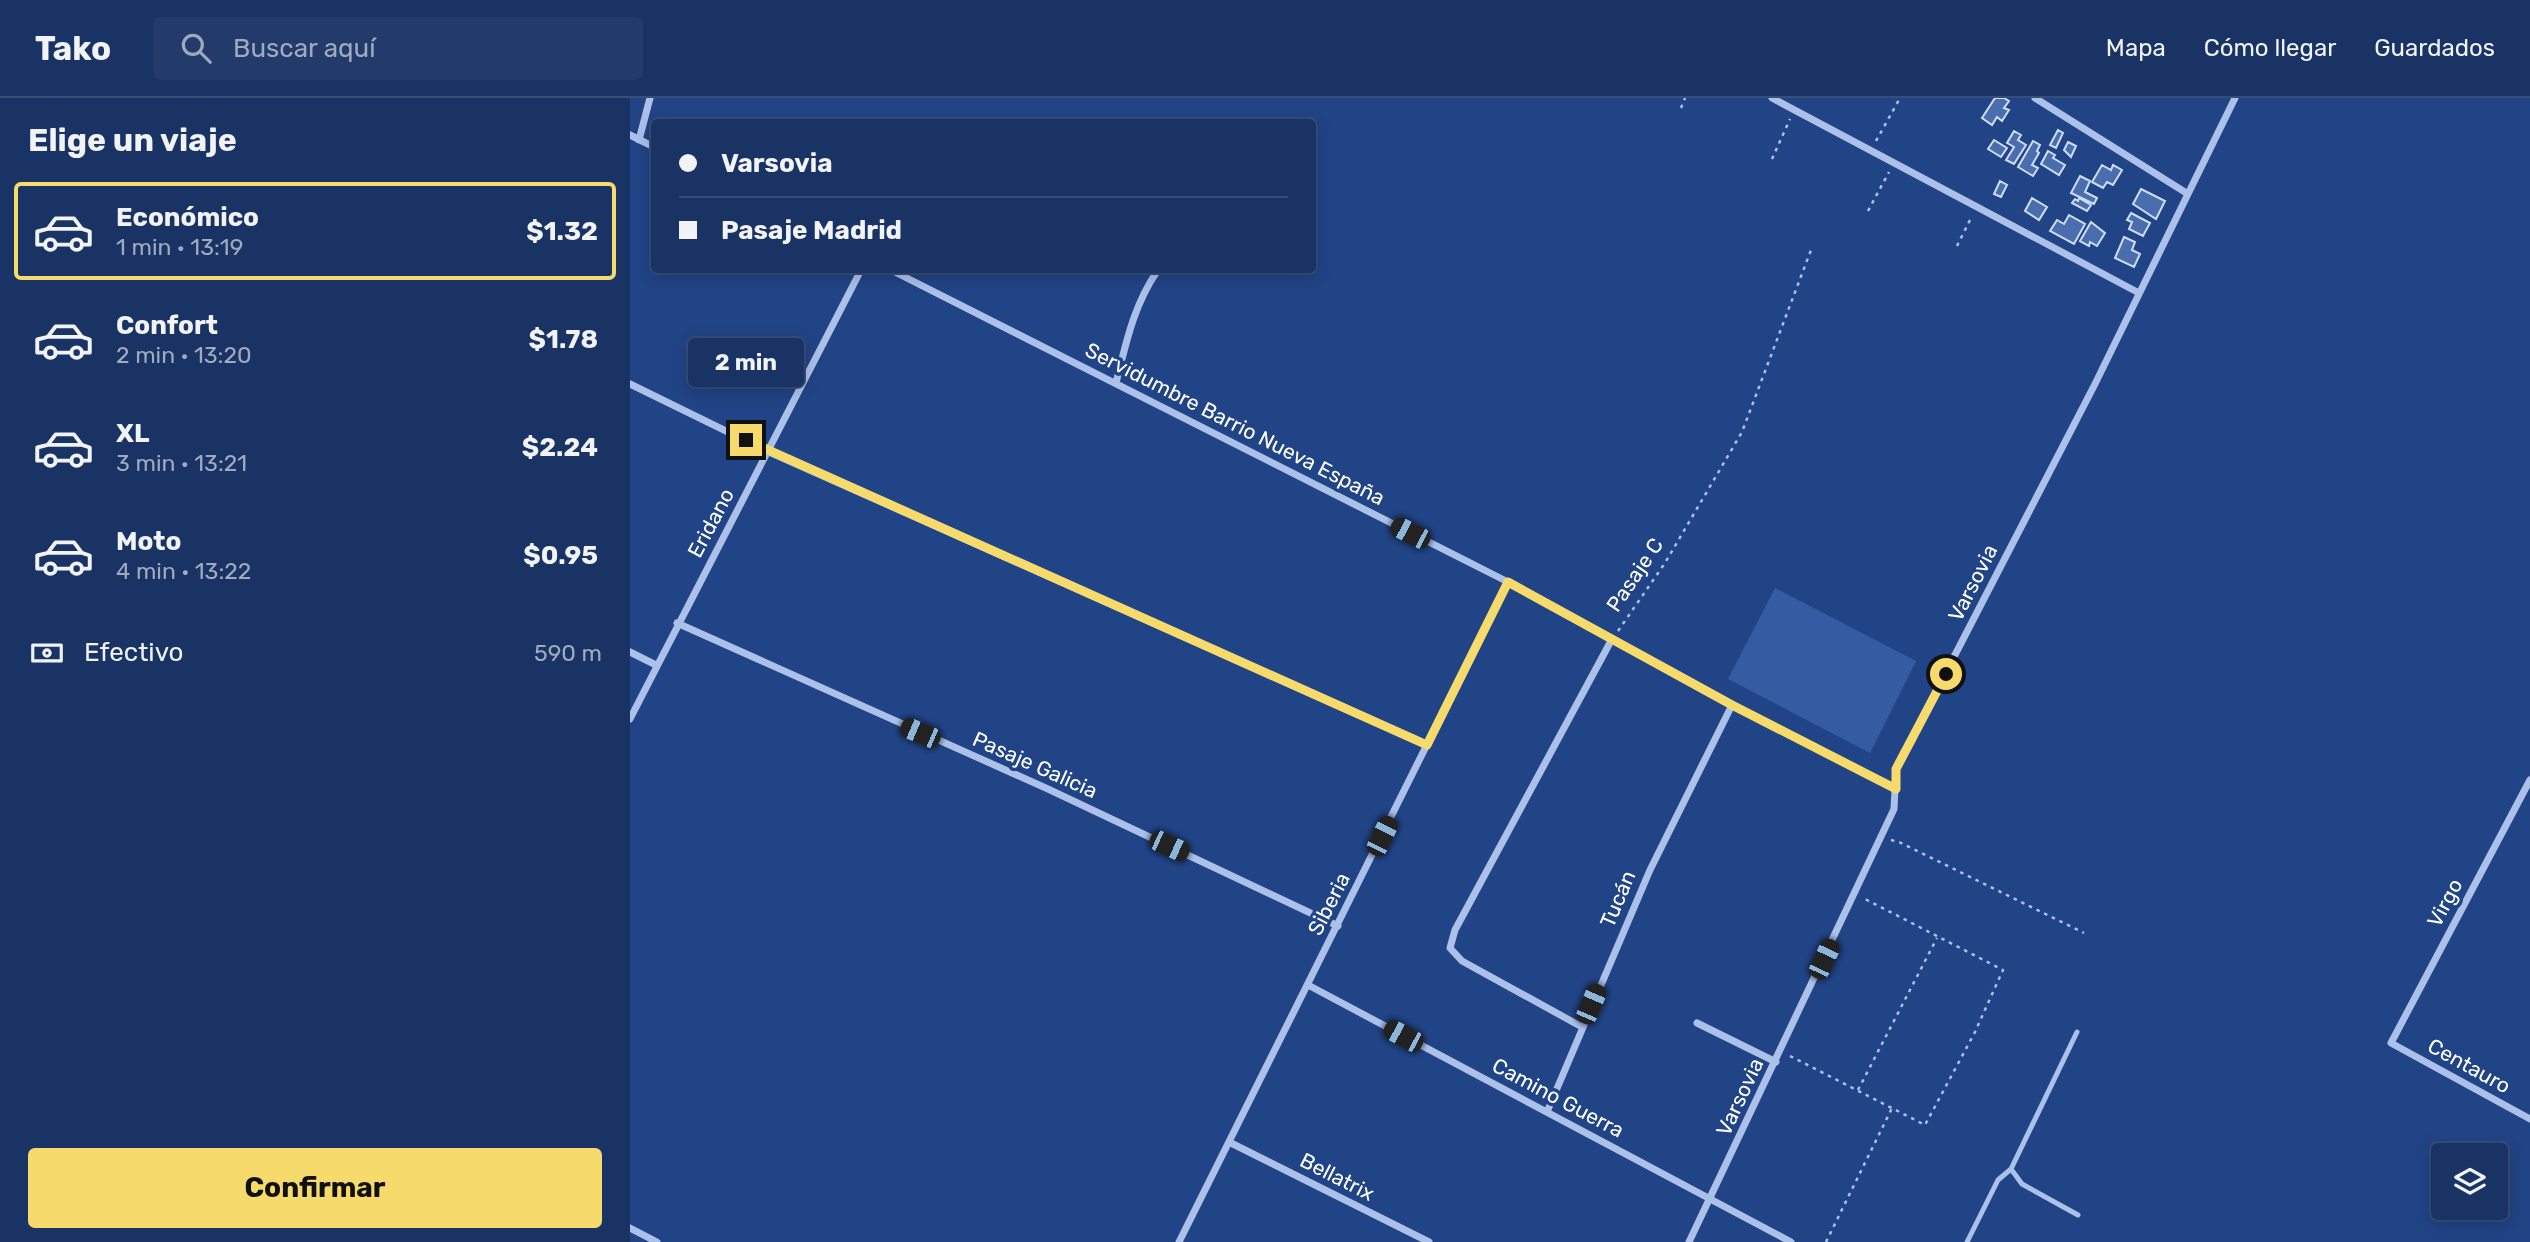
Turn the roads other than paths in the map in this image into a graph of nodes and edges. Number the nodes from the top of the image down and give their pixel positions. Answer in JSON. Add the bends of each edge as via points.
{"nodes":[{"id":1,"x":650,"y":98,"type":"edge"},
{"id":2,"x":1772,"y":98,"type":"edge"},
{"id":3,"x":2035,"y":98,"type":"edge"},
{"id":4,"x":2235,"y":98,"type":"edge"},
{"id":5,"x":630,"y":135,"type":"edge"},
{"id":6,"x":639,"y":140,"type":"junction"},
{"id":7,"x":651,"y":146,"type":"edge"},
{"id":8,"x":2188,"y":194,"type":"junction"},
{"id":9,"x":859,"y":273,"type":"edge"},
{"id":10,"x":897,"y":273,"type":"edge"},
{"id":11,"x":1156,"y":273,"type":"edge"},
{"id":12,"x":2140,"y":293,"type":"junction"},
{"id":13,"x":1116,"y":383,"type":"junction"},
{"id":14,"x":630,"y":384,"type":"edge"},
{"id":15,"x":769,"y":452,"type":"junction"},
{"id":16,"x":1508,"y":582,"type":"junction"},
{"id":17,"x":677,"y":624,"type":"junction"},
{"id":18,"x":1612,"y":639,"type":"junction"},
{"id":19,"x":630,"y":652,"type":"edge"},
{"id":20,"x":656,"y":665,"type":"junction"},
{"id":21,"x":1732,"y":705,"type":"junction"},
{"id":22,"x":630,"y":719,"type":"edge"},
{"id":23,"x":1427,"y":745,"type":"junction"},
{"id":24,"x":2530,"y":780,"type":"edge"},
{"id":25,"x":1896,"y":789,"type":"junction"},
{"id":26,"x":1338,"y":926,"type":"junction"},
{"id":27,"x":1308,"y":985,"type":"junction"},
{"id":28,"x":1698,"y":1023,"type":"dead end"},
{"id":29,"x":1582,"y":1027,"type":"junction"},
{"id":30,"x":2077,"y":1032,"type":"dead end"},
{"id":31,"x":2390,"y":1043,"type":"joint"},
{"id":32,"x":1776,"y":1062,"type":"junction"},
{"id":33,"x":1547,"y":1112,"type":"junction"},
{"id":34,"x":2530,"y":1119,"type":"edge"},
{"id":35,"x":1229,"y":1142,"type":"junction"},
{"id":36,"x":2011,"y":1169,"type":"junction"},
{"id":37,"x":1711,"y":1199,"type":"junction"},
{"id":38,"x":2078,"y":1215,"type":"dead end"},
{"id":39,"x":630,"y":1228,"type":"edge"},
{"id":40,"x":657,"y":1242,"type":"edge"},
{"id":41,"x":1180,"y":1242,"type":"edge"},
{"id":42,"x":1429,"y":1242,"type":"edge"},
{"id":43,"x":1689,"y":1242,"type":"edge"},
{"id":44,"x":1791,"y":1242,"type":"edge"},
{"id":45,"x":1967,"y":1242,"type":"edge"}],
"edges":[{"from":1,"to":6,"type":"street"},
{"from":2,"to":12,"type":"street"},
{"from":3,"to":8,"type":"street"},
{"from":4,"to":8,"type":"street","name":"Varsovia"},
{"from":5,"to":6,"type":"street"},
{"from":6,"to":7,"type":"street"},
{"from":8,"to":12,"type":"street","name":"Varsovia"},
{"from":9,"to":15,"type":"street","name":"Eridano"},
{"from":10,"to":13,"type":"street","name":"Servidumbre Barrio Nueva España"},
{"from":11,"to":13,"type":"street","via":[[1129,329]]},
{"from":12,"to":25,"type":"street","name":"Varsovia","via":[[1896,769]]},
{"from":13,"to":16,"type":"street","name":"Servidumbre Barrio Nueva España"},
{"from":14,"to":15,"type":"street"},
{"from":15,"to":17,"type":"street","name":"Eridano"},
{"from":15,"to":23,"type":"street"},
{"from":16,"to":18,"type":"street","name":"Servidumbre Barrio Nueva España"},
{"from":16,"to":23,"type":"street","name":"Siberia"},
{"from":17,"to":20,"type":"street","name":"Eridano"},
{"from":17,"to":26,"type":"street","name":"Pasaje Galicia","via":[[1048,789]]},
{"from":18,"to":21,"type":"street","name":"Servidumbre Barrio Nueva España"},
{"from":18,"to":29,"type":"street","name":"Pasaje C","via":[[1455,930],[1450,948],[1462,961]]},
{"from":19,"to":20,"type":"street"},
{"from":20,"to":22,"type":"street","name":"Eridano"},
{"from":21,"to":25,"type":"street","name":"Servidumbre Barrio Nueva España"},
{"from":21,"to":29,"type":"street","name":"Tucán","via":[[1650,870]]},
{"from":23,"to":26,"type":"street","name":"Siberia"},
{"from":24,"to":31,"type":"street","name":"Virgo"},
{"from":25,"to":32,"type":"street","name":"Varsovia","via":[[1894,808],[1881,838]]},
{"from":26,"to":27,"type":"street","name":"Siberia"},
{"from":27,"to":33,"type":"street","name":"Camino Guerra"},
{"from":27,"to":35,"type":"street","name":"Siberia"},
{"from":28,"to":32,"type":"street"},
{"from":29,"to":33,"type":"street","name":"Tucán"},
{"from":30,"to":36,"type":"lane"},
{"from":31,"to":34,"type":"street","name":"Centauro"},
{"from":32,"to":37,"type":"street","name":"Varsovia"},
{"from":33,"to":37,"type":"street","name":"Camino Guerra"},
{"from":35,"to":41,"type":"street","name":"Siberia"},
{"from":35,"to":42,"type":"street","name":"Bellatrix"},
{"from":36,"to":38,"type":"lane","via":[[2022,1184]]},
{"from":36,"to":45,"type":"lane","via":[[1998,1180]]},
{"from":37,"to":43,"type":"street","name":"Varsovia"},
{"from":37,"to":44,"type":"street","name":"Camino Guerra"},
{"from":39,"to":40,"type":"street"}]}
